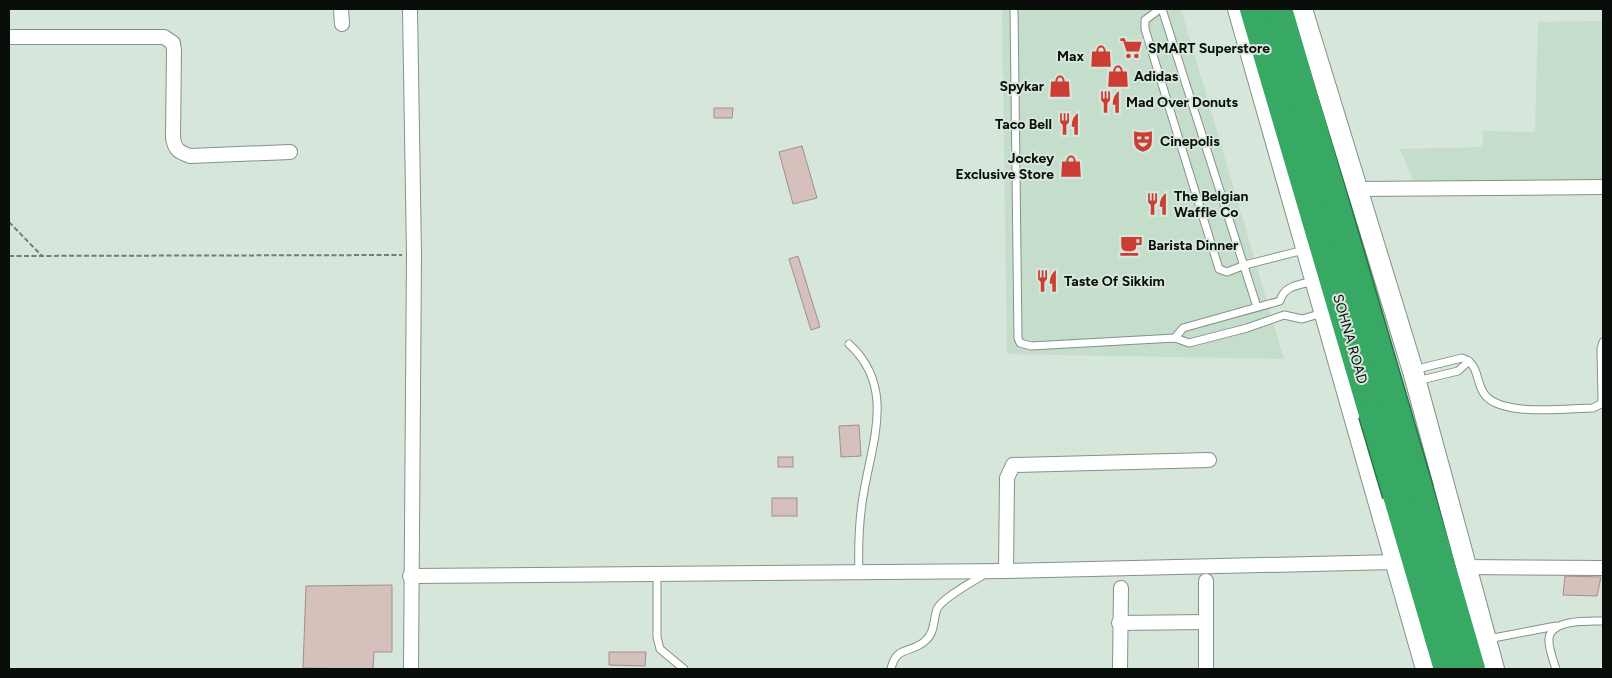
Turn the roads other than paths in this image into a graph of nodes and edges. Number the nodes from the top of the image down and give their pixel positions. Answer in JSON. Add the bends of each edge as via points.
{"nodes":[{"id":1,"x":341,"y":9,"type":"edge"},
{"id":2,"x":410,"y":9,"type":"edge"},
{"id":3,"x":1014,"y":9,"type":"edge"},
{"id":4,"x":1161,"y":9,"type":"edge"},
{"id":5,"x":1238,"y":9,"type":"edge"},
{"id":6,"x":1254,"y":9,"type":"edge"},
{"id":7,"x":1280,"y":9,"type":"edge"},
{"id":8,"x":1302,"y":9,"type":"edge"},
{"id":9,"x":342,"y":24,"type":"dead end"},
{"id":10,"x":9,"y":37,"type":"edge"},
{"id":11,"x":290,"y":152,"type":"dead end"},
{"id":12,"x":1603,"y":187,"type":"edge"},
{"id":13,"x":1357,"y":189,"type":"junction"},
{"id":14,"x":1307,"y":249,"type":"junction"},
{"id":15,"x":1245,"y":265,"type":"junction"},
{"id":16,"x":1316,"y":281,"type":"junction"},
{"id":17,"x":1280,"y":301,"type":"junction"},
{"id":18,"x":1257,"y":308,"type":"junction"},
{"id":19,"x":1324,"y":312,"type":"junction"},
{"id":20,"x":1284,"y":315,"type":"junction"},
{"id":21,"x":1175,"y":338,"type":"junction"},
{"id":22,"x":1603,"y":342,"type":"edge"},
{"id":23,"x":849,"y":344,"type":"dead end"},
{"id":24,"x":1469,"y":361,"type":"junction"},
{"id":25,"x":1414,"y":376,"type":"junction"},
{"id":26,"x":1375,"y":418,"type":"junction"},
{"id":27,"x":1426,"y":419,"type":"junction"},
{"id":28,"x":1209,"y":460,"type":"dead end"},
{"id":29,"x":1438,"y":467,"type":"junction"},
{"id":30,"x":1373,"y":482,"type":"junction"},
{"id":31,"x":1408,"y":492,"type":"junction"},
{"id":32,"x":1396,"y":562,"type":"junction"},
{"id":33,"x":1465,"y":566,"type":"junction"},
{"id":34,"x":1603,"y":568,"type":"edge"},
{"id":35,"x":989,"y":571,"type":"junction"},
{"id":36,"x":1006,"y":571,"type":"junction"},
{"id":37,"x":657,"y":572,"type":"junction"},
{"id":38,"x":858,"y":572,"type":"junction"},
{"id":39,"x":410,"y":576,"type":"junction"},
{"id":40,"x":1206,"y":581,"type":"dead end"},
{"id":41,"x":1121,"y":588,"type":"dead end"},
{"id":42,"x":1603,"y":621,"type":"edge"},
{"id":43,"x":1206,"y":622,"type":"junction"},
{"id":44,"x":1119,"y":623,"type":"junction"},
{"id":45,"x":1557,"y":626,"type":"junction"},
{"id":46,"x":1486,"y":640,"type":"junction"},
{"id":47,"x":411,"y":669,"type":"edge"},
{"id":48,"x":684,"y":669,"type":"edge"},
{"id":49,"x":891,"y":669,"type":"edge"},
{"id":50,"x":1120,"y":669,"type":"edge"},
{"id":51,"x":1206,"y":669,"type":"edge"},
{"id":52,"x":1426,"y":669,"type":"edge"},
{"id":53,"x":1447,"y":669,"type":"edge"},
{"id":54,"x":1472,"y":669,"type":"edge"},
{"id":55,"x":1494,"y":669,"type":"edge"},
{"id":56,"x":1556,"y":669,"type":"edge"}],
"edges":[{"from":1,"to":9,"type":"street"},
{"from":2,"to":39,"type":"street","via":[[414,255]]},
{"from":3,"to":21,"type":"lane","via":[[1020,343],[1031,346]]},
{"from":4,"to":15,"type":"lane"},
{"from":4,"to":15,"type":"lane","via":[[1145,20],[1145,29],[1219,268],[1227,272]]},
{"from":5,"to":14,"type":"main road"},
{"from":6,"to":26,"type":"highway","name":"SOHNA ROAD"},
{"from":7,"to":26,"type":"highway","name":"SOHNA ROAD"},
{"from":8,"to":13,"type":"main road"},
{"from":10,"to":11,"type":"street","via":[[164,37],[173,43],[174,138],[179,152],[190,156]]},
{"from":12,"to":13,"type":"street"},
{"from":13,"to":25,"type":"main road"},
{"from":14,"to":15,"type":"lane"},
{"from":14,"to":16,"type":"main road"},
{"from":15,"to":18,"type":"lane"},
{"from":16,"to":17,"type":"lane","via":[[1288,288]]},
{"from":16,"to":19,"type":"main road"},
{"from":17,"to":18,"type":"lane"},
{"from":17,"to":20,"type":"lane"},
{"from":18,"to":21,"type":"lane","via":[[1183,328]]},
{"from":19,"to":20,"type":"lane","via":[[1302,319]]},
{"from":19,"to":26,"type":"main road"},
{"from":20,"to":21,"type":"lane","via":[[1189,343]]},
{"from":22,"to":24,"type":"lane","via":[[1602,400],[1593,408],[1514,409],[1501,406],[1485,395]]},
{"from":23,"to":38,"type":"lane","via":[[862,356],[870,372],[879,417],[858,532]]},
{"from":24,"to":25,"type":"lane","via":[[1458,370]]},
{"from":24,"to":25,"type":"lane","via":[[1458,358]]},
{"from":25,"to":27,"type":"main road"},
{"from":26,"to":27,"type":"main road","via":[[1369,434],[1393,433]]},
{"from":26,"to":30,"type":"main road"},
{"from":26,"to":31,"type":"highway","name":"SOHNA ROAD","bridge":true},
{"from":27,"to":29,"type":"main road"},
{"from":28,"to":36,"type":"street","via":[[1013,466],[1007,478]]},
{"from":29,"to":30,"type":"main road","via":[[1418,462],[1392,468],[1379,473]]},
{"from":29,"to":33,"type":"main road"},
{"from":30,"to":32,"type":"main road"},
{"from":31,"to":53,"type":"highway","name":"SOHNA ROAD"},
{"from":31,"to":54,"type":"highway","name":"SOHNA ROAD"},
{"from":32,"to":36,"type":"street"},
{"from":32,"to":52,"type":"main road"},
{"from":33,"to":34,"type":"street"},
{"from":33,"to":46,"type":"main road"},
{"from":35,"to":36,"type":"street"},
{"from":35,"to":38,"type":"street"},
{"from":35,"to":49,"type":"lane","via":[[940,604],[930,636],[896,656]]},
{"from":37,"to":38,"type":"street"},
{"from":37,"to":39,"type":"street"},
{"from":37,"to":48,"type":"lane","via":[[656,637],[660,649]]},
{"from":39,"to":47,"type":"street"},
{"from":40,"to":43,"type":"street"},
{"from":41,"to":44,"type":"street"},
{"from":42,"to":45,"type":"lane"},
{"from":43,"to":44,"type":"street"},
{"from":43,"to":51,"type":"street"},
{"from":44,"to":50,"type":"street"},
{"from":45,"to":46,"type":"lane"},
{"from":45,"to":56,"type":"lane","via":[[1549,640]]},
{"from":46,"to":55,"type":"main road"}]}
